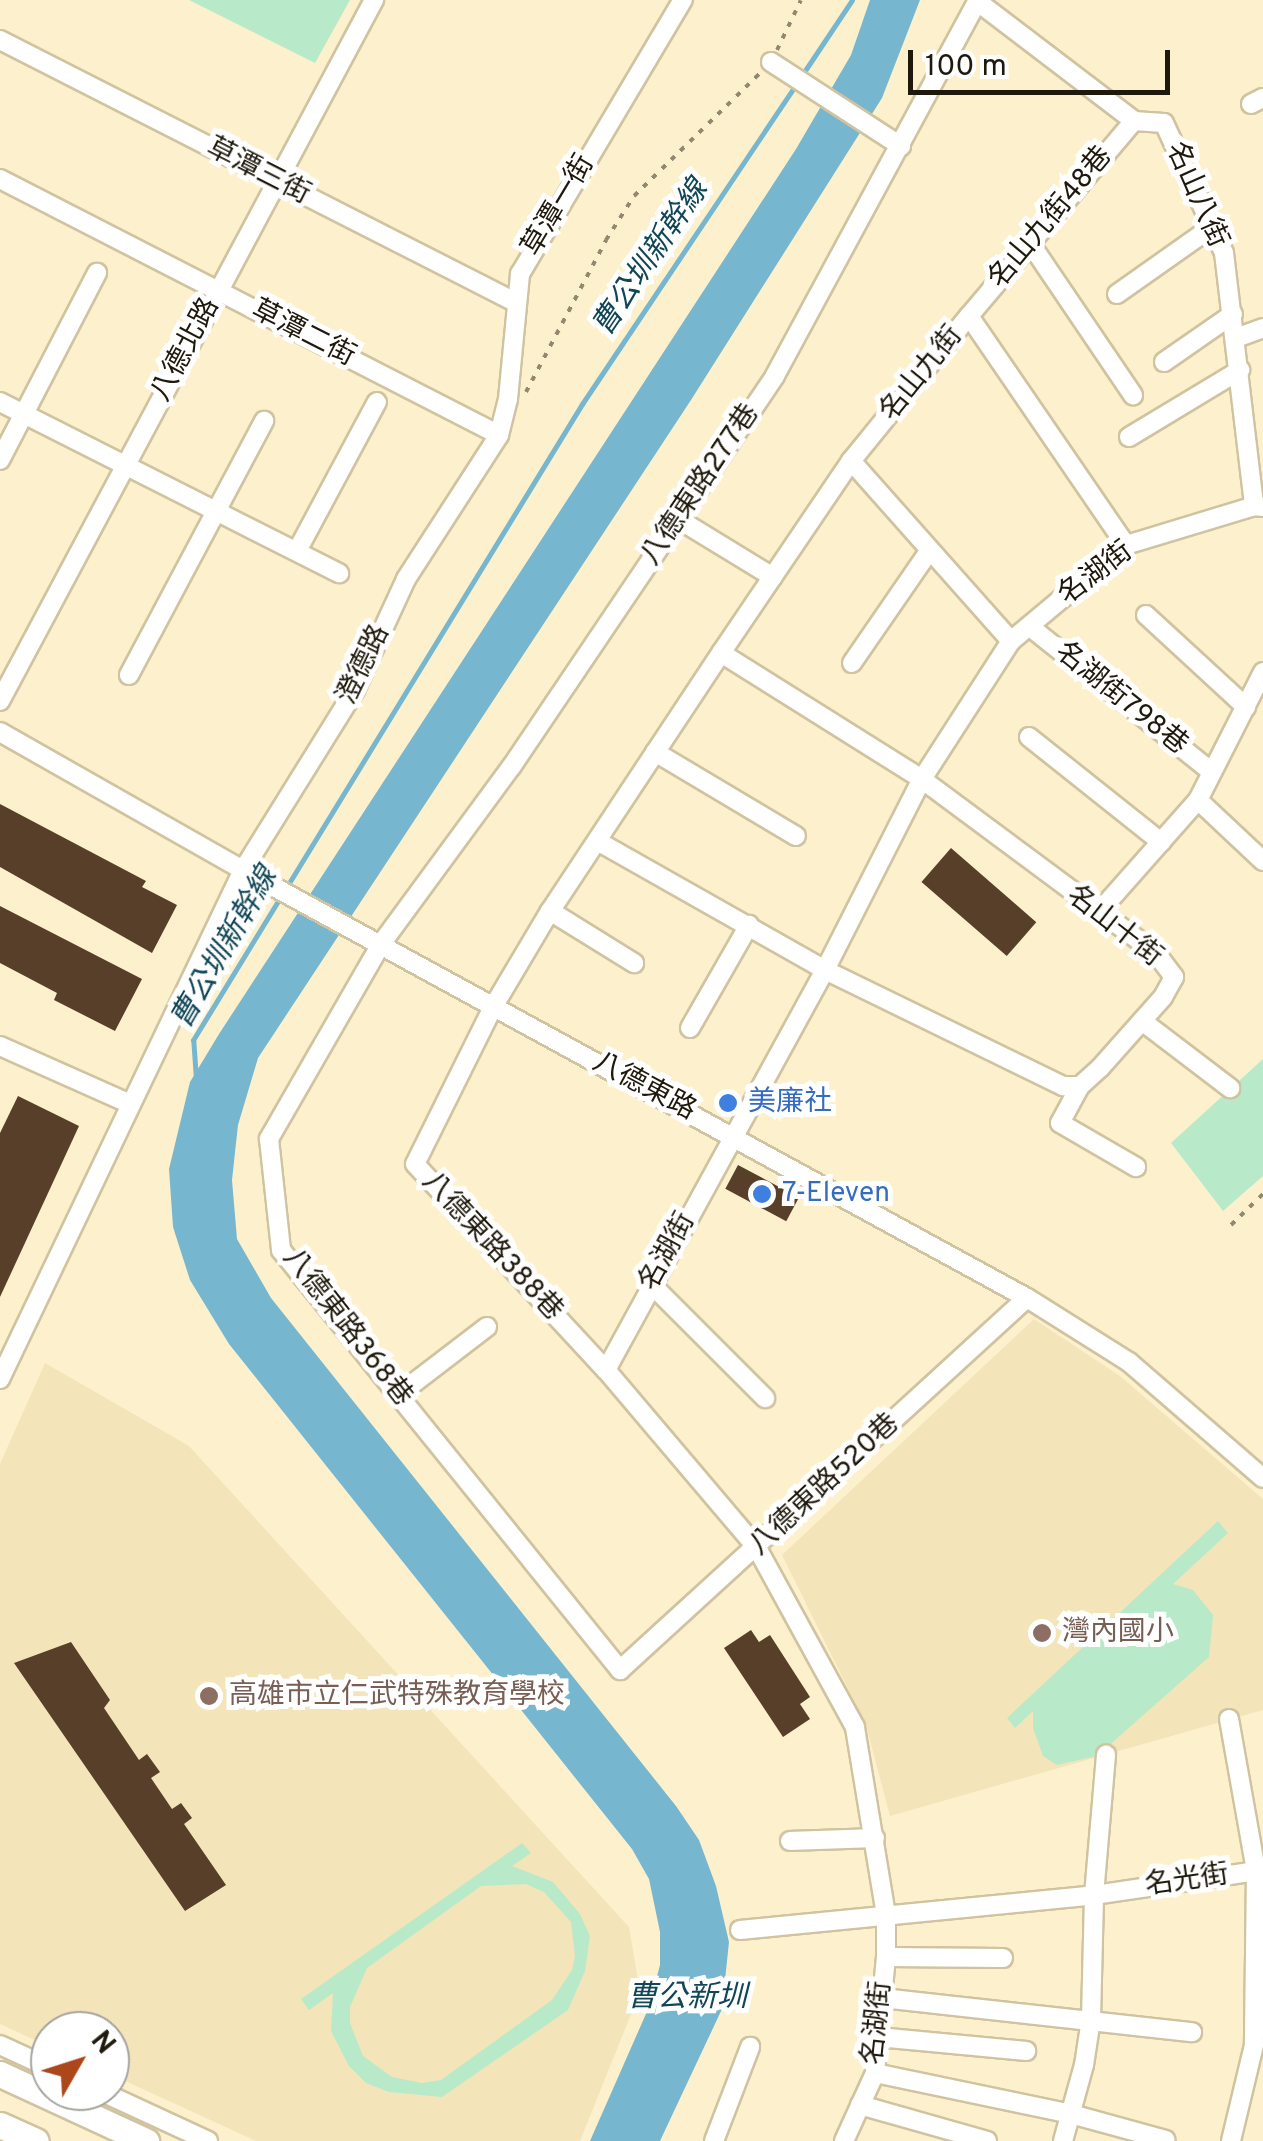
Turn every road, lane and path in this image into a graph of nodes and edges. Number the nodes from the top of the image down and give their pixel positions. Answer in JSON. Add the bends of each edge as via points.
{"nodes":[{"id":1,"x":374,"y":0,"type":"edge"},
{"id":2,"x":683,"y":0,"type":"edge"},
{"id":3,"x":802,"y":0,"type":"edge"},
{"id":4,"x":978,"y":1,"type":"edge"},
{"id":5,"x":0,"y":40,"type":"edge"},
{"id":6,"x":771,"y":62,"type":"junction"},
{"id":7,"x":1134,"y":121,"type":"junction"},
{"id":8,"x":901,"y":146,"type":"junction"},
{"id":9,"x":0,"y":178,"type":"edge"},
{"id":10,"x":276,"y":181,"type":"junction"},
{"id":11,"x":1212,"y":227,"type":"junction"},
{"id":12,"x":1030,"y":243,"type":"junction"},
{"id":13,"x":97,"y":273,"type":"dead end"},
{"id":14,"x":218,"y":291,"type":"junction"},
{"id":15,"x":1117,"y":294,"type":"dead end"},
{"id":16,"x":517,"y":303,"type":"junction"},
{"id":17,"x":1233,"y":314,"type":"junction"},
{"id":18,"x":969,"y":316,"type":"junction"},
{"id":19,"x":1263,"y":328,"type":"edge"},
{"id":20,"x":1236,"y":338,"type":"junction"},
{"id":21,"x":1164,"y":362,"type":"dead end"},
{"id":22,"x":1240,"y":370,"type":"junction"},
{"id":23,"x":1133,"y":395,"type":"dead end"},
{"id":24,"x":0,"y":402,"type":"edge"},
{"id":25,"x":377,"y":402,"type":"dead end"},
{"id":26,"x":520,"y":402,"type":"dead end"},
{"id":27,"x":24,"y":414,"type":"junction"},
{"id":28,"x":264,"y":421,"type":"dead end"},
{"id":29,"x":499,"y":435,"type":"junction"},
{"id":30,"x":1129,"y":436,"type":"dead end"},
{"id":31,"x":0,"y":460,"type":"edge"},
{"id":32,"x":851,"y":461,"type":"junction"},
{"id":33,"x":124,"y":465,"type":"junction"},
{"id":34,"x":1259,"y":507,"type":"edge"},
{"id":35,"x":216,"y":511,"type":"junction"},
{"id":36,"x":678,"y":519,"type":"junction"},
{"id":37,"x":1126,"y":544,"type":"junction"},
{"id":38,"x":930,"y":550,"type":"junction"},
{"id":39,"x":296,"y":551,"type":"junction"},
{"id":40,"x":339,"y":573,"type":"dead end"},
{"id":41,"x":772,"y":577,"type":"junction"},
{"id":42,"x":1146,"y":614,"type":"dead end"},
{"id":43,"x":1030,"y":626,"type":"junction"},
{"id":44,"x":1011,"y":640,"type":"junction"},
{"id":45,"x":721,"y":653,"type":"junction"},
{"id":46,"x":852,"y":663,"type":"dead end"},
{"id":47,"x":1263,"y":672,"type":"edge"},
{"id":48,"x":129,"y":675,"type":"dead end"},
{"id":49,"x":0,"y":701,"type":"edge"},
{"id":50,"x":1246,"y":707,"type":"junction"},
{"id":51,"x":0,"y":732,"type":"edge"},
{"id":52,"x":1029,"y":737,"type":"dead end"},
{"id":53,"x":654,"y":752,"type":"junction"},
{"id":54,"x":1212,"y":772,"type":"junction"},
{"id":55,"x":922,"y":779,"type":"junction"},
{"id":56,"x":1198,"y":800,"type":"junction"},
{"id":57,"x":796,"y":836,"type":"dead end"},
{"id":58,"x":598,"y":842,"type":"junction"},
{"id":59,"x":1161,"y":842,"type":"junction"},
{"id":60,"x":1263,"y":861,"type":"edge"},
{"id":61,"x":243,"y":870,"type":"junction"},
{"id":62,"x":550,"y":910,"type":"junction"},
{"id":63,"x":1098,"y":914,"type":"junction"},
{"id":64,"x":749,"y":925,"type":"junction"},
{"id":65,"x":381,"y":944,"type":"junction"},
{"id":66,"x":634,"y":964,"type":"dead end"},
{"id":67,"x":824,"y":970,"type":"junction"},
{"id":68,"x":492,"y":1007,"type":"junction"},
{"id":69,"x":1142,"y":1022,"type":"junction"},
{"id":70,"x":690,"y":1028,"type":"dead end"},
{"id":71,"x":0,"y":1046,"type":"edge"},
{"id":72,"x":1080,"y":1086,"type":"junction"},
{"id":73,"x":1230,"y":1088,"type":"dead end"},
{"id":74,"x":130,"y":1104,"type":"junction"},
{"id":75,"x":734,"y":1134,"type":"junction"},
{"id":76,"x":1136,"y":1168,"type":"dead end"},
{"id":77,"x":1263,"y":1194,"type":"edge"},
{"id":78,"x":1231,"y":1225,"type":"dead end"},
{"id":79,"x":650,"y":1283,"type":"junction"},
{"id":80,"x":1027,"y":1298,"type":"junction"},
{"id":81,"x":487,"y":1326,"type":"dead end"},
{"id":82,"x":606,"y":1370,"type":"junction"},
{"id":83,"x":2,"y":1371,"type":"edge"},
{"id":84,"x":398,"y":1395,"type":"junction"},
{"id":85,"x":765,"y":1398,"type":"dead end"},
{"id":86,"x":1263,"y":1478,"type":"edge"},
{"id":87,"x":758,"y":1548,"type":"junction"},
{"id":88,"x":620,"y":1670,"type":"joint"},
{"id":89,"x":1228,"y":1719,"type":"dead end"},
{"id":90,"x":1106,"y":1754,"type":"dead end"},
{"id":91,"x":876,"y":1838,"type":"junction"},
{"id":92,"x":790,"y":1840,"type":"dead end"},
{"id":93,"x":1260,"y":1870,"type":"edge"},
{"id":94,"x":1094,"y":1895,"type":"junction"},
{"id":95,"x":886,"y":1914,"type":"junction"},
{"id":96,"x":740,"y":1930,"type":"dead end"},
{"id":97,"x":886,"y":1957,"type":"junction"},
{"id":98,"x":1003,"y":1958,"type":"dead end"},
{"id":99,"x":882,"y":1998,"type":"junction"},
{"id":100,"x":1091,"y":2019,"type":"junction"},
{"id":101,"x":1192,"y":2032,"type":"dead end"},
{"id":102,"x":878,"y":2037,"type":"junction"},
{"id":103,"x":0,"y":2045,"type":"edge"},
{"id":104,"x":750,"y":2047,"type":"dead end"},
{"id":105,"x":1026,"y":2052,"type":"dead end"},
{"id":106,"x":30,"y":2059,"type":"edge"},
{"id":107,"x":875,"y":2073,"type":"junction"},
{"id":108,"x":0,"y":2074,"type":"edge"},
{"id":109,"x":130,"y":2105,"type":"edge"},
{"id":110,"x":860,"y":2105,"type":"junction"},
{"id":111,"x":1071,"y":2114,"type":"junction"},
{"id":112,"x":0,"y":2125,"type":"edge"},
{"id":113,"x":848,"y":2140,"type":"edge"},
{"id":114,"x":1166,"y":2140,"type":"edge"},
{"id":115,"x":36,"y":2141,"type":"edge"},
{"id":116,"x":146,"y":2141,"type":"edge"},
{"id":117,"x":208,"y":2141,"type":"edge"},
{"id":118,"x":714,"y":2141,"type":"edge"},
{"id":119,"x":987,"y":2141,"type":"edge"},
{"id":120,"x":1063,"y":2141,"type":"edge"},
{"id":121,"x":1231,"y":2141,"type":"edge"}],
"edges":[{"from":1,"to":10,"type":"street","name":"八德北路"},
{"from":2,"to":16,"type":"street","name":"草潭一街","via":[[529,253]]},
{"from":3,"to":6,"type":"path"},
{"from":4,"to":7,"type":"street"},
{"from":4,"to":8,"type":"street","name":"八德東路277巷"},
{"from":5,"to":10,"type":"street","name":"草潭三街"},
{"from":6,"to":8,"type":"street"},
{"from":6,"to":26,"type":"path","via":[[634,196]]},
{"from":7,"to":11,"type":"street","name":"名山八街","via":[[1164,123]]},
{"from":7,"to":12,"type":"street","name":"名山九街48巷"},
{"from":8,"to":36,"type":"street","name":"八德東路277巷","via":[[775,376]]},
{"from":9,"to":14,"type":"street","name":"草潭二街"},
{"from":10,"to":14,"type":"street","name":"八德北路"},
{"from":10,"to":16,"type":"street","name":"草潭三街"},
{"from":11,"to":15,"type":"street"},
{"from":11,"to":17,"type":"street","name":"名山八街","via":[[1224,253]]},
{"from":12,"to":18,"type":"street","name":"名山九街48巷"},
{"from":12,"to":23,"type":"street"},
{"from":13,"to":27,"type":"street"},
{"from":14,"to":29,"type":"street","name":"草潭二街"},
{"from":14,"to":33,"type":"street","name":"八德北路"},
{"from":16,"to":29,"type":"street","name":"草潭一街"},
{"from":17,"to":20,"type":"street","name":"名山八街"},
{"from":17,"to":21,"type":"street"},
{"from":18,"to":32,"type":"street","name":"名山九街"},
{"from":18,"to":37,"type":"street","name":"名山九街"},
{"from":19,"to":20,"type":"street"},
{"from":20,"to":22,"type":"street","name":"名山八街"},
{"from":22,"to":30,"type":"street"},
{"from":22,"to":34,"type":"street","name":"名山八街"},
{"from":24,"to":27,"type":"street"},
{"from":25,"to":39,"type":"street"},
{"from":27,"to":31,"type":"street"},
{"from":27,"to":33,"type":"street"},
{"from":28,"to":35,"type":"street"},
{"from":29,"to":61,"type":"street","name":"澄德路","via":[[406,579],[355,690]]},
{"from":32,"to":38,"type":"street"},
{"from":32,"to":41,"type":"street","name":"名山九街"},
{"from":33,"to":35,"type":"street"},
{"from":33,"to":49,"type":"street","name":"八德北路"},
{"from":34,"to":37,"type":"street","name":"名湖街"},
{"from":35,"to":39,"type":"street"},
{"from":35,"to":48,"type":"street"},
{"from":36,"to":41,"type":"street"},
{"from":36,"to":65,"type":"street","name":"八德東路277巷","via":[[511,767]]},
{"from":37,"to":43,"type":"street","name":"名湖街"},
{"from":38,"to":44,"type":"street"},
{"from":38,"to":46,"type":"street"},
{"from":39,"to":40,"type":"street"},
{"from":41,"to":45,"type":"street","name":"名山九街"},
{"from":42,"to":50,"type":"street"},
{"from":43,"to":44,"type":"street","name":"名湖街"},
{"from":43,"to":54,"type":"street","name":"名湖街798巷"},
{"from":44,"to":55,"type":"street","name":"名湖街"},
{"from":45,"to":53,"type":"street"},
{"from":45,"to":55,"type":"street","name":"名山十街"},
{"from":47,"to":50,"type":"street"},
{"from":50,"to":54,"type":"street"},
{"from":51,"to":61,"type":"street","name":"八德東路"},
{"from":52,"to":59,"type":"street"},
{"from":53,"to":57,"type":"street"},
{"from":53,"to":58,"type":"street"},
{"from":54,"to":56,"type":"street"},
{"from":55,"to":63,"type":"street","name":"名山十街"},
{"from":55,"to":67,"type":"street","name":"名湖街"},
{"from":56,"to":59,"type":"street"},
{"from":56,"to":60,"type":"street"},
{"from":58,"to":62,"type":"street"},
{"from":58,"to":64,"type":"street"},
{"from":59,"to":63,"type":"street"},
{"from":61,"to":65,"type":"street","name":"八德東路"},
{"from":61,"to":74,"type":"street","name":"澄德路"},
{"from":62,"to":66,"type":"street"},
{"from":62,"to":68,"type":"street"},
{"from":63,"to":69,"type":"street","name":"名山十街","via":[[1156,954],[1174,977]]},
{"from":64,"to":67,"type":"street"},
{"from":64,"to":70,"type":"street"},
{"from":65,"to":68,"type":"street","name":"八德東路"},
{"from":65,"to":84,"type":"street","name":"八德東路368巷","via":[[269,1139],[280,1250]]},
{"from":67,"to":72,"type":"street","via":[[1063,1086]]},
{"from":67,"to":75,"type":"street","name":"名湖街"},
{"from":68,"to":75,"type":"street","name":"八德東路"},
{"from":68,"to":82,"type":"street","name":"八德東路388巷","via":[[415,1164]]},
{"from":69,"to":72,"type":"street","name":"名山十街"},
{"from":69,"to":73,"type":"street"},
{"from":71,"to":74,"type":"street"},
{"from":72,"to":76,"type":"street","via":[[1060,1123]]},
{"from":74,"to":83,"type":"street","name":"澄德路"},
{"from":75,"to":79,"type":"street","name":"名湖街"},
{"from":75,"to":80,"type":"street","name":"八德東路"},
{"from":77,"to":78,"type":"path"},
{"from":79,"to":82,"type":"street","name":"名湖街"},
{"from":79,"to":85,"type":"street"},
{"from":80,"to":86,"type":"street","name":"八德東路","via":[[1129,1362]]},
{"from":80,"to":87,"type":"street","name":"八德東路520巷"},
{"from":81,"to":84,"type":"street"},
{"from":82,"to":87,"type":"street","name":"名湖街"},
{"from":84,"to":88,"type":"street","name":"八德東路368巷"},
{"from":87,"to":88,"type":"street","name":"八德東路520巷"},
{"from":87,"to":91,"type":"street","name":"名湖街","via":[[855,1727]]},
{"from":89,"to":93,"type":"street"},
{"from":90,"to":94,"type":"street"},
{"from":91,"to":92,"type":"street"},
{"from":91,"to":95,"type":"street","name":"名湖街"},
{"from":93,"to":94,"type":"street","name":"名光街"},
{"from":93,"to":121,"type":"street","name":"名光街","via":[[1254,2045]]},
{"from":94,"to":95,"type":"street","name":"名光街"},
{"from":94,"to":100,"type":"street"},
{"from":95,"to":96,"type":"street","name":"名光街"},
{"from":95,"to":97,"type":"street","name":"名湖街"},
{"from":97,"to":98,"type":"street"},
{"from":97,"to":99,"type":"street","name":"名湖街"},
{"from":99,"to":100,"type":"street"},
{"from":99,"to":102,"type":"street","name":"名湖街"},
{"from":100,"to":101,"type":"street"},
{"from":100,"to":111,"type":"street"},
{"from":102,"to":105,"type":"street"},
{"from":102,"to":107,"type":"street","name":"名湖街"},
{"from":103,"to":106,"type":"street"},
{"from":104,"to":118,"type":"street"},
{"from":107,"to":110,"type":"street","name":"名湖街"},
{"from":107,"to":111,"type":"street"},
{"from":108,"to":116,"type":"highway"},
{"from":109,"to":117,"type":"street"},
{"from":110,"to":113,"type":"street","name":"名湖街"},
{"from":110,"to":119,"type":"street"},
{"from":111,"to":114,"type":"street"},
{"from":111,"to":120,"type":"street"},
{"from":112,"to":115,"type":"highway"}]}
